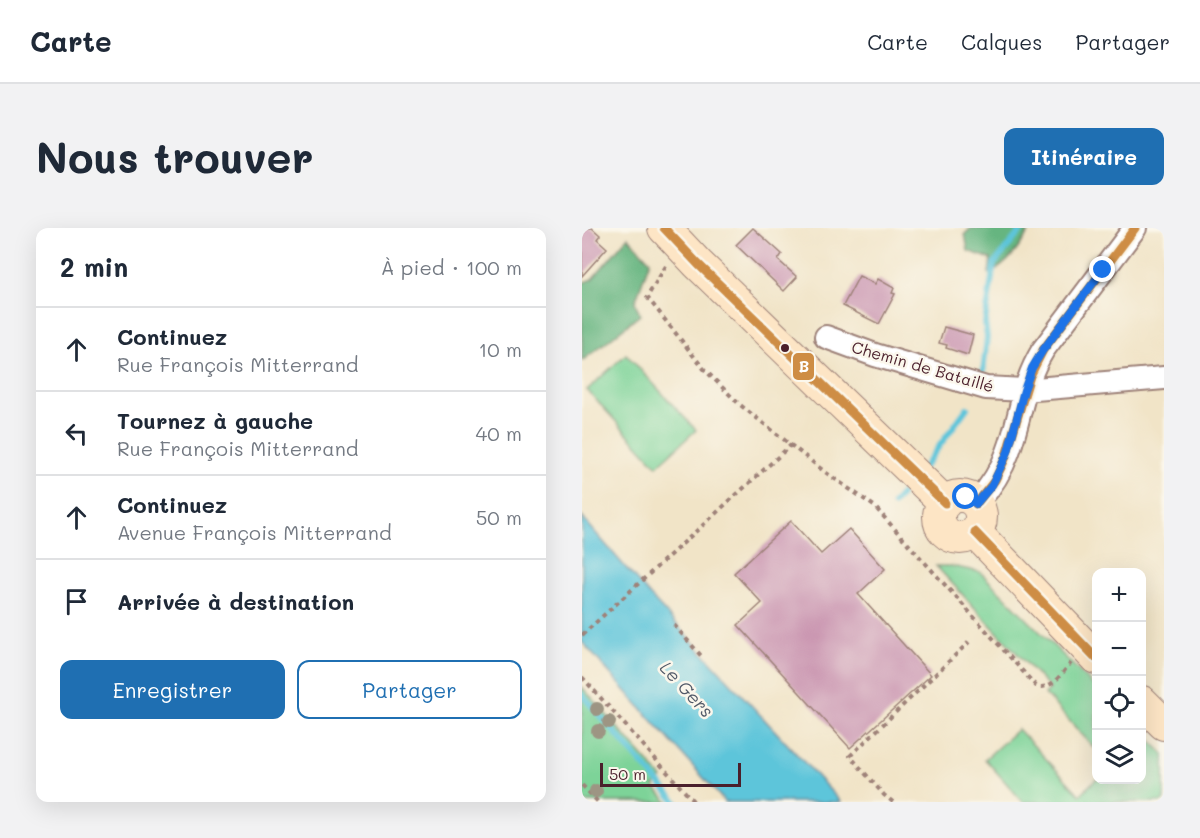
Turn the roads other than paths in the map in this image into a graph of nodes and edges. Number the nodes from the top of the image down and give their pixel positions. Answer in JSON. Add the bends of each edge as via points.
{"nodes":[{"id":1,"x":664,"y":228,"type":"edge"},
{"id":2,"x":1135,"y":228,"type":"edge"},
{"id":3,"x":826,"y":337,"type":"dead end"},
{"id":4,"x":1164,"y":378,"type":"edge"},
{"id":5,"x":1024,"y":390,"type":"junction"},
{"id":6,"x":976,"y":518,"type":"junction"},
{"id":7,"x":1091,"y":653,"type":"edge"},
{"id":8,"x":1146,"y":706,"type":"edge"},
{"id":9,"x":1164,"y":724,"type":"edge"}],
"edges":[{"from":1,"to":6,"type":"street","via":[[945,503],[939,514],[945,532],[963,538]]},
{"from":2,"to":5,"type":"street","via":[[1043,350]]},
{"from":3,"to":5,"type":"street","name":"Chemin de Bataillé","via":[[986,388]]},
{"from":4,"to":5,"type":"street","name":"Chemin de Bataillé"},
{"from":5,"to":6,"type":"street","via":[[1008,452]]},
{"from":6,"to":7,"type":"street"},
{"from":8,"to":9,"type":"street"}]}
